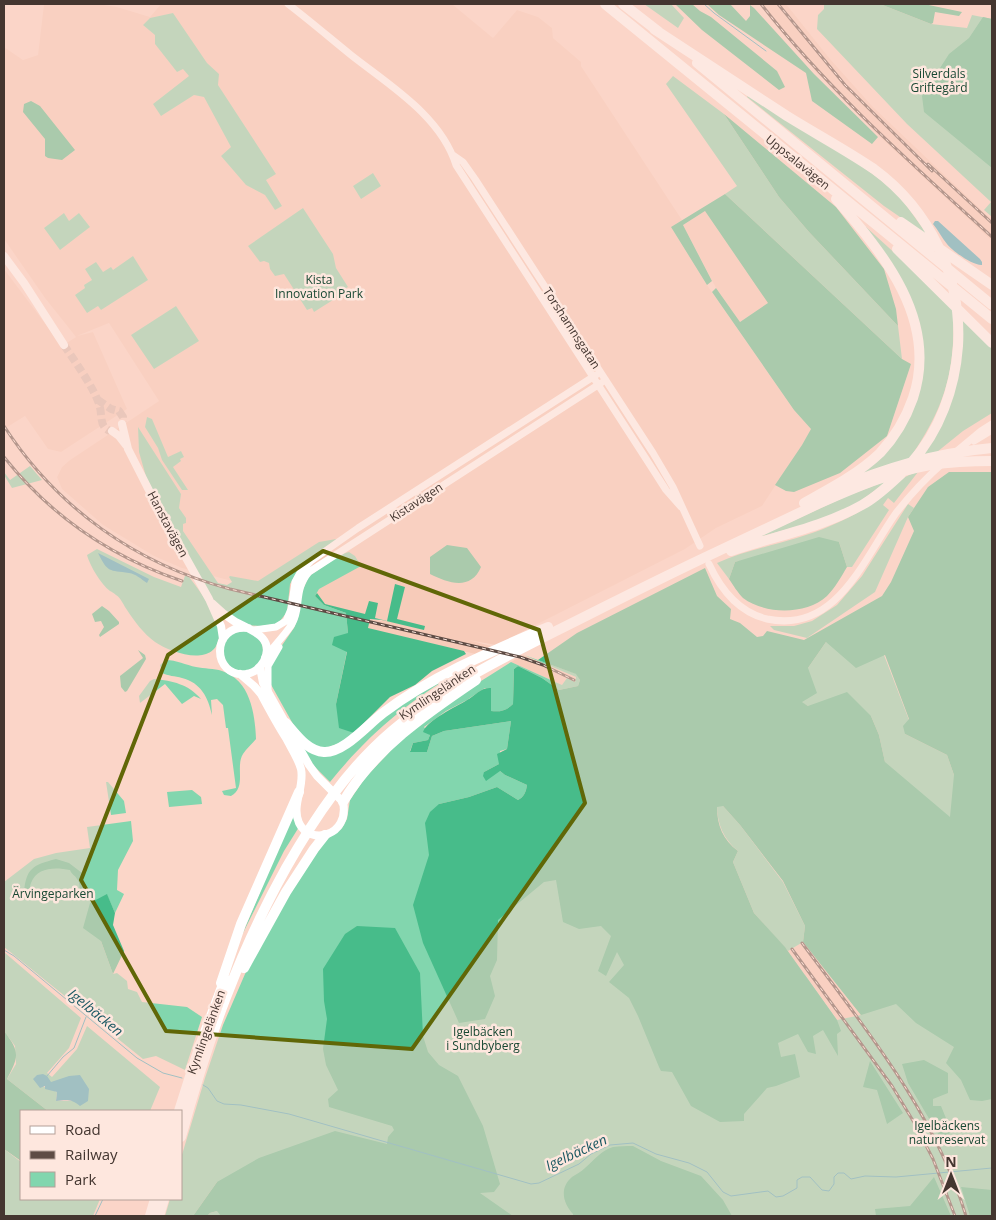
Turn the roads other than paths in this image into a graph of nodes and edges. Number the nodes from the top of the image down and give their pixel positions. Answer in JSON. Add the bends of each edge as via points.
{"nodes":[{"id":1,"x":288,"y":4,"type":"edge"},
{"id":2,"x":605,"y":4,"type":"edge"},
{"id":3,"x":624,"y":4,"type":"edge"},
{"id":4,"x":654,"y":29,"type":"junction"},
{"id":5,"x":768,"y":137,"type":"junction"},
{"id":6,"x":451,"y":152,"type":"junction"},
{"id":7,"x":831,"y":192,"type":"junction"},
{"id":8,"x":860,"y":196,"type":"junction"},
{"id":9,"x":4,"y":257,"type":"edge"},
{"id":10,"x":992,"y":285,"type":"edge"},
{"id":11,"x":992,"y":305,"type":"edge"},
{"id":12,"x":992,"y":319,"type":"edge"},
{"id":13,"x":992,"y":343,"type":"edge"},
{"id":14,"x":64,"y":346,"type":"tunnel mouth"},
{"id":15,"x":600,"y":372,"type":"junction"},
{"id":16,"x":593,"y":377,"type":"junction"},
{"id":17,"x":606,"y":380,"type":"junction"},
{"id":18,"x":598,"y":384,"type":"junction"},
{"id":19,"x":992,"y":424,"type":"edge"},
{"id":20,"x":992,"y":430,"type":"edge"},
{"id":21,"x":961,"y":448,"type":"junction"},
{"id":22,"x":992,"y":448,"type":"edge"},
{"id":23,"x":128,"y":449,"type":"junction"},
{"id":24,"x":992,"y":461,"type":"edge"},
{"id":25,"x":429,"y":483,"type":"junction"},
{"id":26,"x":434,"y":490,"type":"junction"},
{"id":27,"x":804,"y":503,"type":"junction"},
{"id":28,"x":681,"y":507,"type":"junction"},
{"id":29,"x":388,"y":509,"type":"junction"},
{"id":30,"x":393,"y":517,"type":"junction"},
{"id":31,"x":700,"y":546,"type":"dead end"},
{"id":32,"x":709,"y":564,"type":"dead end"},
{"id":33,"x":676,"y":571,"type":"junction"},
{"id":34,"x":209,"y":599,"type":"junction"},
{"id":35,"x":292,"y":623,"type":"junction"},
{"id":36,"x":251,"y":629,"type":"junction"},
{"id":37,"x":223,"y":638,"type":"junction"},
{"id":38,"x":512,"y":650,"type":"junction"},
{"id":39,"x":266,"y":657,"type":"junction"},
{"id":40,"x":495,"y":659,"type":"junction"},
{"id":41,"x":260,"y":667,"type":"junction"},
{"id":42,"x":240,"y":674,"type":"junction"},
{"id":43,"x":268,"y":694,"type":"junction"},
{"id":44,"x":286,"y":723,"type":"junction"},
{"id":45,"x":299,"y":792,"type":"junction"},
{"id":46,"x":343,"y":802,"type":"junction"},
{"id":47,"x":325,"y":835,"type":"junction"},
{"id":48,"x":214,"y":1019,"type":"junction"},
{"id":49,"x":179,"y":1110,"type":"edge"},
{"id":50,"x":182,"y":1133,"type":"edge"},
{"id":51,"x":155,"y":1200,"type":"edge"},
{"id":52,"x":164,"y":1200,"type":"edge"},
{"id":53,"x":150,"y":1216,"type":"edge"},
{"id":54,"x":159,"y":1216,"type":"edge"}],
"edges":[{"from":1,"to":6,"type":"street","name":"Torshamnsgatan","via":[[414,106],[431,123]]},
{"from":2,"to":5,"type":"highway","name":"Uppsalavägen"},
{"from":3,"to":4,"type":"highway","name":"Uppsalavägen"},
{"from":4,"to":8,"type":"highway","name":"Uppsalavägen"},
{"from":4,"to":33,"type":"highway","via":[[875,170],[897,189],[921,217],[941,252],[952,281],[957,312],[958,337],[952,387],[937,424],[917,457],[885,489],[864,505],[836,519]]},
{"from":5,"to":7,"type":"highway"},
{"from":5,"to":12,"type":"highway","name":"Uppsalavägen"},
{"from":6,"to":15,"type":"street","name":"Torshamnsgatan","via":[[475,179]]},
{"from":6,"to":16,"type":"street","name":"Torshamnsgatan","via":[[456,165]]},
{"from":7,"to":13,"type":"highway","via":[[882,236]]},
{"from":7,"to":27,"type":"highway","via":[[877,247],[904,292],[917,330],[919,361],[910,406],[889,442],[863,467]]},
{"from":8,"to":10,"type":"highway"},
{"from":8,"to":11,"type":"highway","name":"Uppsalavägen"},
{"from":9,"to":14,"type":"main road","via":[[30,291]]},
{"from":15,"to":16,"type":"street","name":"Kistavägen"},
{"from":15,"to":17,"type":"street","name":"Torshamnsgatan"},
{"from":16,"to":18,"type":"street","name":"Torshamnsgatan"},
{"from":16,"to":25,"type":"street","name":"Kistavägen"},
{"from":17,"to":18,"type":"street","name":"Kistavägen"},
{"from":17,"to":28,"type":"street","name":"Torshamnsgatan","via":[[658,460]]},
{"from":18,"to":26,"type":"street","name":"Kistavägen"},
{"from":18,"to":28,"type":"street","name":"Torshamnsgatan","via":[[666,490]]},
{"from":19,"to":21,"type":"street"},
{"from":20,"to":21,"type":"street"},
{"from":21,"to":32,"type":"street","via":[[896,513],[842,593],[828,606],[809,616],[775,620],[742,609],[725,592]]},
{"from":22,"to":27,"type":"highway","via":[[931,457],[886,469]]},
{"from":23,"to":23,"type":"main road","name":"Hanstavägen","via":[[111,431],[122,423]]},
{"from":23,"to":34,"type":"main road","name":"Hanstavägen"},
{"from":24,"to":33,"type":"highway","via":[[928,466],[874,481]]},
{"from":25,"to":26,"type":"street"},
{"from":25,"to":29,"type":"street","name":"Kistavägen"},
{"from":26,"to":30,"type":"street","name":"Kistavägen"},
{"from":27,"to":38,"type":"highway","name":"Kymlingelänken","via":[[548,628]]},
{"from":28,"to":31,"type":"street","name":"Torshamnsgatan"},
{"from":29,"to":30,"type":"street"},
{"from":29,"to":36,"type":"street","name":"Kistavägen","via":[[306,566],[295,582],[286,621],[276,627]]},
{"from":30,"to":35,"type":"street","name":"Kistavägen","via":[[308,572],[300,587]]},
{"from":33,"to":38,"type":"highway","name":"Kymlingelänken"},
{"from":34,"to":36,"type":"main road","name":"Hanstavägen","via":[[228,616]]},
{"from":34,"to":37,"type":"main road","name":"Hanstavägen"},
{"from":35,"to":39,"type":"street","name":"Kistavägen"},
{"from":35,"to":43,"type":"street","via":[[268,666]]},
{"from":36,"to":37,"type":"main road","via":[[234,629]]},
{"from":36,"to":39,"type":"main road","name":"Hanstavägen","via":[[261,636]]},
{"from":37,"to":42,"type":"main road","name":"Hanstavägen","via":[[219,652],[222,661],[227,669]]},
{"from":38,"to":40,"type":"highway"},
{"from":38,"to":40,"type":"highway","name":"Kymlingelänken"},
{"from":39,"to":41,"type":"main road"},
{"from":40,"to":44,"type":"highway","via":[[413,692],[337,750],[324,752],[312,749]]},
{"from":40,"to":46,"type":"highway","via":[[406,731],[364,772]]},
{"from":40,"to":48,"type":"highway","name":"Kymlingelänken","via":[[452,679],[417,702],[375,737],[311,814],[249,926]]},
{"from":41,"to":42,"type":"main road","via":[[251,673]]},
{"from":41,"to":43,"type":"main road"},
{"from":42,"to":45,"type":"main road","name":"Hanstavägen","via":[[261,694],[296,758],[302,775]]},
{"from":43,"to":44,"type":"main road"},
{"from":44,"to":46,"type":"main road","via":[[317,776]]},
{"from":45,"to":47,"type":"main road","name":"Hanstavägen","via":[[299,823],[311,834]]},
{"from":45,"to":48,"type":"highway","via":[[226,964]]},
{"from":46,"to":47,"type":"main road","via":[[341,824]]},
{"from":47,"to":48,"type":"highway","via":[[304,863]]},
{"from":48,"to":49,"type":"highway","name":"Kymlingelänken"},
{"from":48,"to":50,"type":"highway","name":"Kymlingelänken"},
{"from":51,"to":53,"type":"highway"},
{"from":52,"to":54,"type":"highway"}]}
